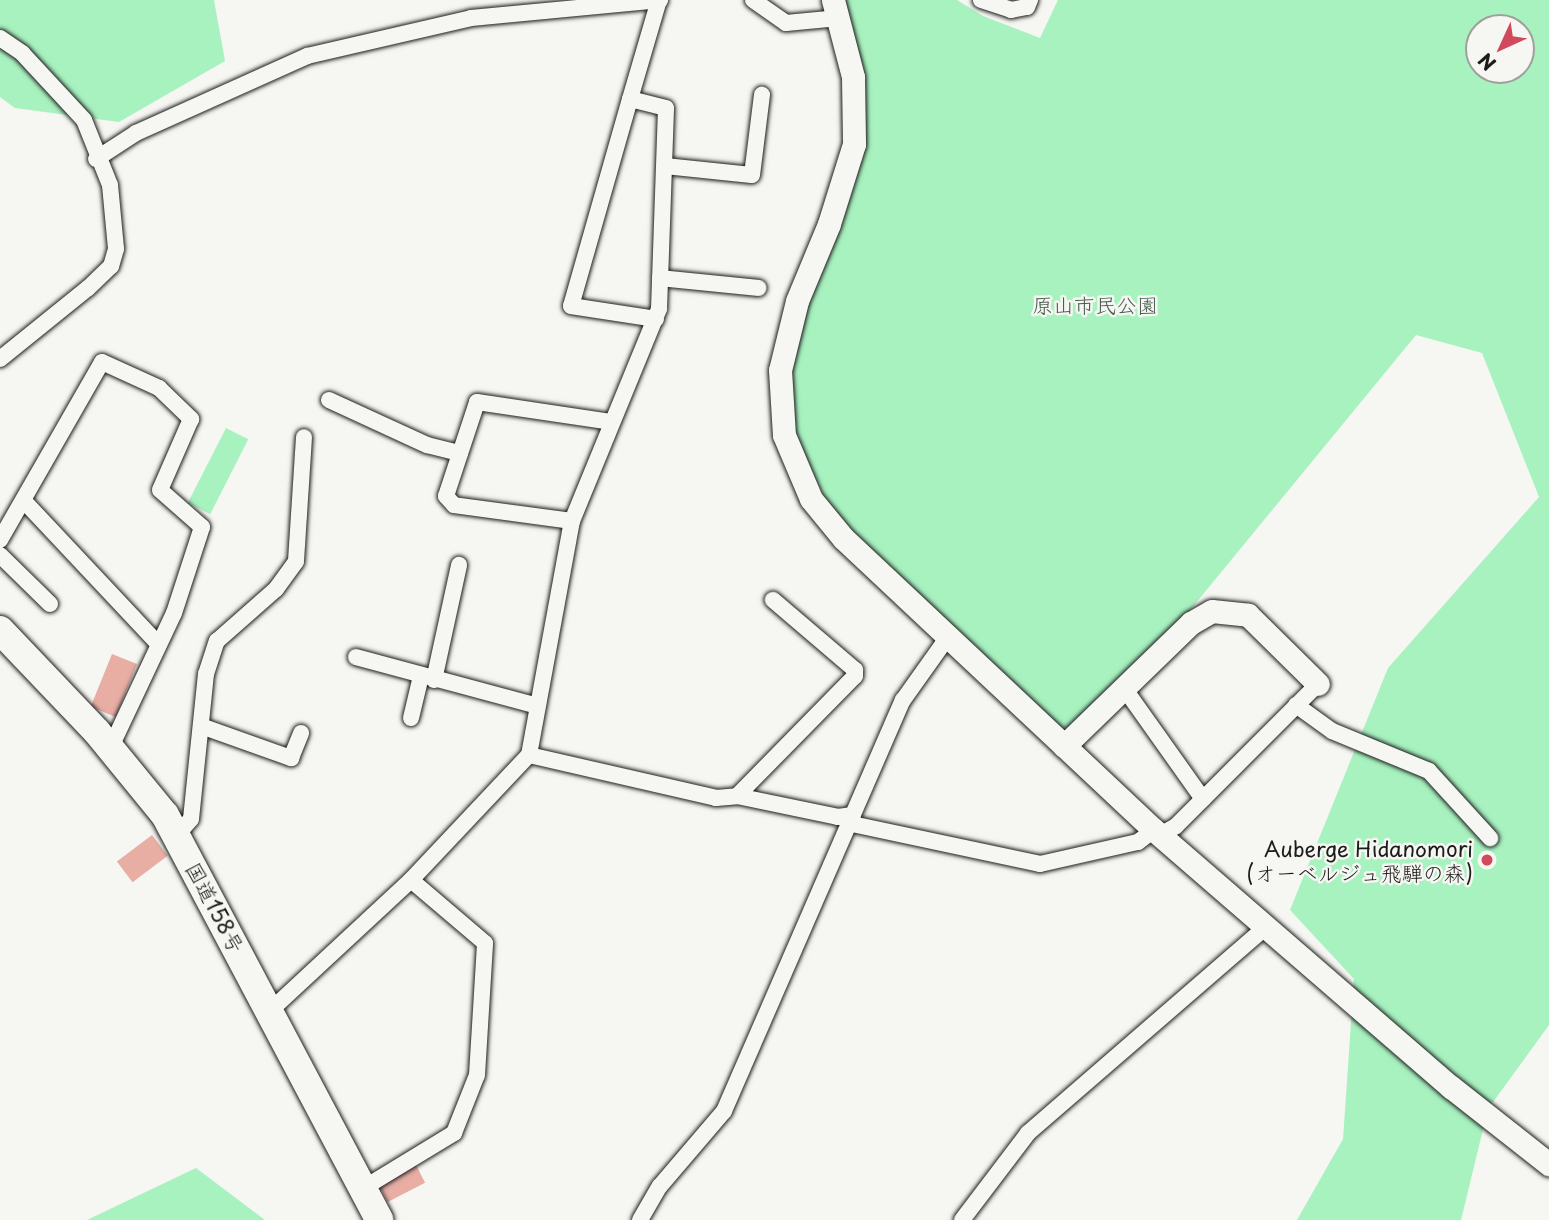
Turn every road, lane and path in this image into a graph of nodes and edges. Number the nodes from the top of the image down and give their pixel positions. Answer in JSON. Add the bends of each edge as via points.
{"nodes":[{"id":1,"x":660,"y":0,"type":"edge"},
{"id":2,"x":753,"y":0,"type":"edge"},
{"id":3,"x":981,"y":0,"type":"edge"},
{"id":4,"x":1030,"y":0,"type":"edge"},
{"id":5,"x":836,"y":9,"type":"edge"},
{"id":6,"x":0,"y":38,"type":"edge"},
{"id":7,"x":762,"y":95,"type":"dead end"},
{"id":8,"x":630,"y":99,"type":"junction"},
{"id":9,"x":96,"y":159,"type":"junction"},
{"id":10,"x":664,"y":166,"type":"junction"},
{"id":11,"x":660,"y":278,"type":"junction"},
{"id":12,"x":758,"y":288,"type":"dead end"},
{"id":13,"x":656,"y":318,"type":"junction"},
{"id":14,"x":0,"y":359,"type":"edge"},
{"id":15,"x":329,"y":400,"type":"dead end"},
{"id":16,"x":611,"y":422,"type":"junction"},
{"id":17,"x":304,"y":437,"type":"dead end"},
{"id":18,"x":460,"y":453,"type":"junction"},
{"id":19,"x":24,"y":500,"type":"junction"},
{"id":20,"x":572,"y":521,"type":"junction"},
{"id":21,"x":0,"y":540,"type":"edge"},
{"id":22,"x":0,"y":555,"type":"edge"},
{"id":23,"x":459,"y":565,"type":"dead end"},
{"id":24,"x":773,"y":600,"type":"dead end"},
{"id":25,"x":50,"y":604,"type":"dead end"},
{"id":26,"x":0,"y":630,"type":"edge"},
{"id":27,"x":947,"y":638,"type":"junction"},
{"id":28,"x":159,"y":645,"type":"junction"},
{"id":29,"x":356,"y":657,"type":"dead end"},
{"id":30,"x":427,"y":678,"type":"junction"},
{"id":31,"x":1318,"y":684,"type":"joint"},
{"id":32,"x":1124,"y":688,"type":"junction"},
{"id":33,"x":1296,"y":705,"type":"junction"},
{"id":34,"x":537,"y":706,"type":"junction"},
{"id":35,"x":411,"y":718,"type":"dead end"},
{"id":36,"x":201,"y":726,"type":"junction"},
{"id":37,"x":301,"y":733,"type":"dead end"},
{"id":38,"x":1064,"y":746,"type":"junction"},
{"id":39,"x":111,"y":747,"type":"junction"},
{"id":40,"x":529,"y":755,"type":"junction"},
{"id":41,"x":737,"y":796,"type":"junction"},
{"id":42,"x":1203,"y":799,"type":"junction"},
{"id":43,"x":853,"y":820,"type":"junction"},
{"id":44,"x":1157,"y":833,"type":"junction"},
{"id":45,"x":177,"y":835,"type":"junction"},
{"id":46,"x":1490,"y":838,"type":"dead end"},
{"id":47,"x":411,"y":880,"type":"junction"},
{"id":48,"x":1265,"y":928,"type":"junction"},
{"id":49,"x":271,"y":1010,"type":"junction"},
{"id":50,"x":1549,"y":1164,"type":"edge"},
{"id":51,"x":362,"y":1189,"type":"junction"},
{"id":52,"x":379,"y":1220,"type":"edge"},
{"id":53,"x":640,"y":1220,"type":"edge"},
{"id":54,"x":962,"y":1220,"type":"edge"}],
"edges":[{"from":1,"to":8,"type":"street"},
{"from":1,"to":9,"type":"street","via":[[471,18],[334,48],[136,133]]},
{"from":2,"to":5,"type":"street","via":[[786,23]]},
{"from":3,"to":4,"type":"street","via":[[1011,10],[1027,7]]},
{"from":5,"to":27,"type":"street","via":[[856,99],[854,144],[783,349],[784,435],[801,481],[825,519]]},
{"from":6,"to":9,"type":"street","via":[[22,53],[83,120]]},
{"from":7,"to":10,"type":"street","via":[[752,176]]},
{"from":8,"to":10,"type":"street","via":[[666,108]]},
{"from":8,"to":13,"type":"street","via":[[571,306]]},
{"from":9,"to":14,"type":"street","via":[[111,196],[116,249],[111,266]]},
{"from":10,"to":11,"type":"street"},
{"from":11,"to":12,"type":"street"},
{"from":11,"to":13,"type":"street"},
{"from":13,"to":16,"type":"street"},
{"from":15,"to":18,"type":"street","via":[[427,445]]},
{"from":16,"to":18,"type":"street","via":[[477,402]]},
{"from":16,"to":20,"type":"street"},
{"from":17,"to":36,"type":"street","via":[[296,561],[276,589],[216,641],[206,674]]},
{"from":18,"to":20,"type":"street","via":[[446,496],[454,505]]},
{"from":19,"to":21,"type":"street"},
{"from":19,"to":28,"type":"street"},
{"from":19,"to":28,"type":"street","via":[[102,362],[159,388],[191,419],[160,490],[202,527]]},
{"from":20,"to":34,"type":"street"},
{"from":22,"to":25,"type":"street"},
{"from":23,"to":30,"type":"street"},
{"from":24,"to":41,"type":"street","via":[[855,670],[855,676]]},
{"from":26,"to":39,"type":"highway","name":"国道158号"},
{"from":27,"to":38,"type":"street"},
{"from":27,"to":43,"type":"street","via":[[913,680]]},
{"from":28,"to":39,"type":"street"},
{"from":29,"to":30,"type":"street"},
{"from":30,"to":34,"type":"street"},
{"from":30,"to":35,"type":"street"},
{"from":31,"to":32,"type":"street","via":[[1248,615],[1224,609],[1191,623]]},
{"from":31,"to":33,"type":"street"},
{"from":32,"to":38,"type":"street"},
{"from":32,"to":42,"type":"street"},
{"from":33,"to":42,"type":"street"},
{"from":33,"to":46,"type":"street","via":[[1332,731],[1429,771]]},
{"from":34,"to":40,"type":"street"},
{"from":36,"to":37,"type":"street","via":[[291,758]]},
{"from":36,"to":45,"type":"street","via":[[191,819]]},
{"from":38,"to":44,"type":"street"},
{"from":39,"to":45,"type":"highway","name":"国道158号"},
{"from":40,"to":41,"type":"street","via":[[716,798]]},
{"from":40,"to":47,"type":"street"},
{"from":41,"to":43,"type":"street"},
{"from":42,"to":44,"type":"street"},
{"from":43,"to":44,"type":"street","via":[[1040,864],[1138,842]]},
{"from":43,"to":53,"type":"street","via":[[724,1111],[660,1186]]},
{"from":44,"to":48,"type":"street"},
{"from":45,"to":49,"type":"highway","name":"国道158号"},
{"from":47,"to":49,"type":"street"},
{"from":47,"to":51,"type":"street","via":[[485,943],[477,1075],[454,1133]]},
{"from":48,"to":50,"type":"street"},
{"from":48,"to":54,"type":"street","via":[[1028,1133]]},
{"from":49,"to":51,"type":"highway","name":"国道158号"},
{"from":51,"to":52,"type":"highway","name":"国道158号"}]}
